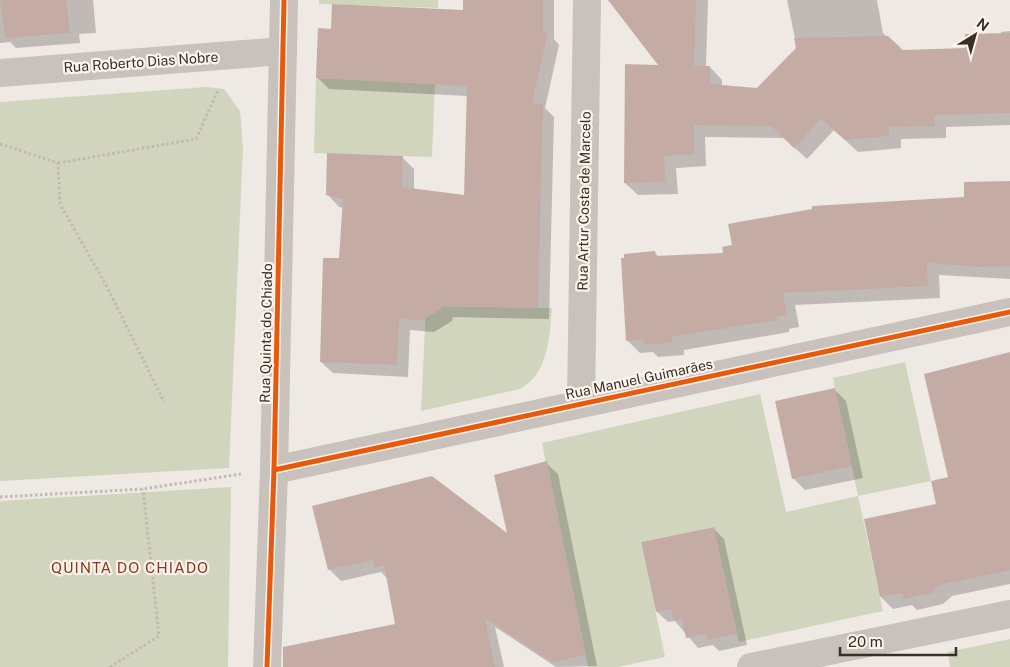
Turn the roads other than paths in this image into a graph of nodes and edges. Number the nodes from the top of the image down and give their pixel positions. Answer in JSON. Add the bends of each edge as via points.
{"nodes":[{"id":1,"x":284,"y":0,"type":"edge"},
{"id":2,"x":587,"y":0,"type":"edge"},
{"id":3,"x":283,"y":51,"type":"junction"},
{"id":4,"x":0,"y":73,"type":"edge"},
{"id":5,"x":1010,"y":312,"type":"edge"},
{"id":6,"x":581,"y":402,"type":"junction"},
{"id":7,"x":274,"y":470,"type":"junction"},
{"id":8,"x":1010,"y":614,"type":"edge"},
{"id":9,"x":267,"y":667,"type":"edge"},
{"id":10,"x":751,"y":667,"type":"edge"}],
"edges":[{"from":1,"to":3,"type":"street","name":"Rua Quinta do Chiado"},
{"from":2,"to":6,"type":"street","name":"Rua Artur Costa de Marcelo"},
{"from":3,"to":4,"type":"street","name":"Rua Roberto Dias Nobre"},
{"from":3,"to":7,"type":"street","name":"Rua Quinta do Chiado"},
{"from":5,"to":6,"type":"street","name":"Rua Manuel Guimarães"},
{"from":6,"to":7,"type":"street","name":"Rua Manuel Guimarães"},
{"from":7,"to":9,"type":"street","name":"Rua Quinta do Chiado"},
{"from":8,"to":10,"type":"street"}]}
